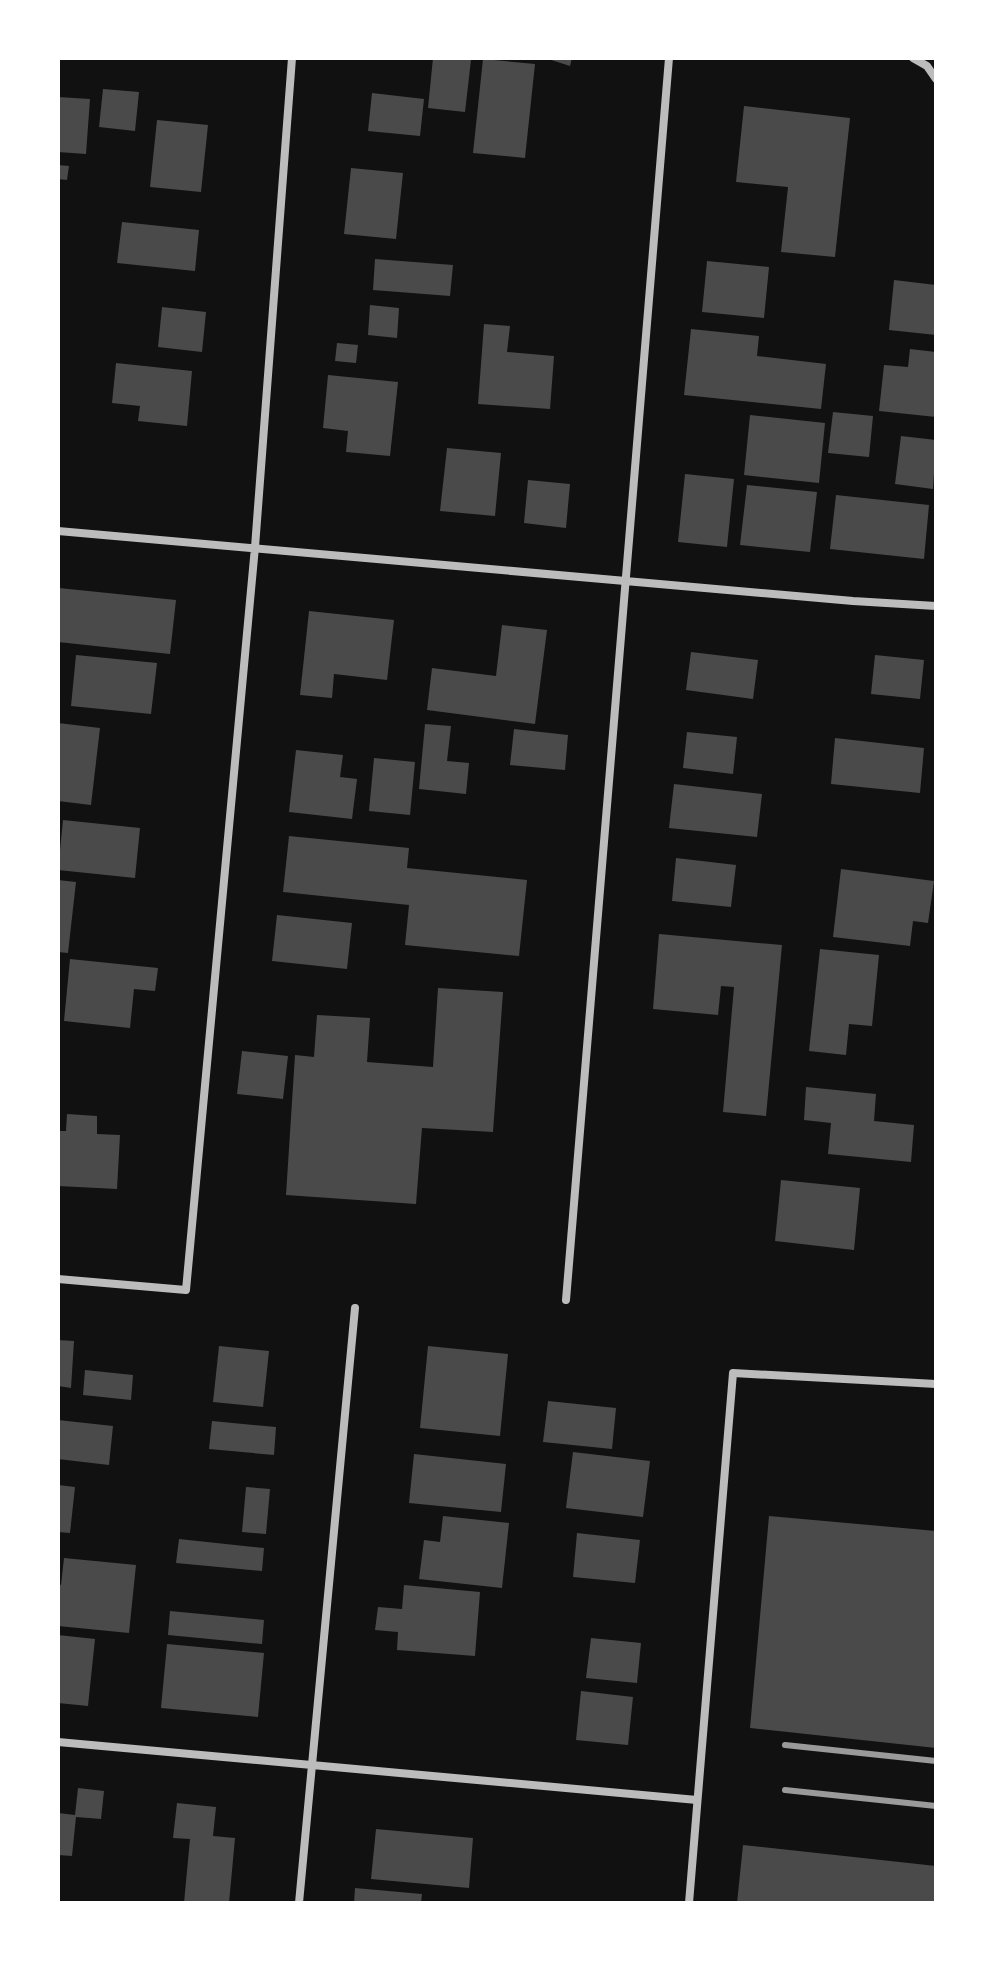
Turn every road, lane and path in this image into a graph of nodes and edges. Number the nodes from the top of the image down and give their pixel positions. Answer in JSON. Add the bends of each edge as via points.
{"nodes":[{"id":1,"x":292,"y":58,"type":"edge"},
{"id":2,"x":669,"y":58,"type":"edge"},
{"id":3,"x":913,"y":58,"type":"edge"},
{"id":4,"x":932,"y":64,"type":"edge"},
{"id":5,"x":936,"y":79,"type":"edge"},
{"id":6,"x":58,"y":531,"type":"edge"},
{"id":7,"x":255,"y":547,"type":"junction"},
{"id":8,"x":628,"y":580,"type":"junction"},
{"id":9,"x":936,"y":606,"type":"edge"},
{"id":10,"x":58,"y":1279,"type":"edge"},
{"id":11,"x":566,"y":1300,"type":"dead end"},
{"id":12,"x":355,"y":1308,"type":"dead end"},
{"id":13,"x":936,"y":1384,"type":"edge"},
{"id":14,"x":58,"y":1742,"type":"edge"},
{"id":15,"x":311,"y":1763,"type":"junction"},
{"id":16,"x":697,"y":1800,"type":"junction"},
{"id":17,"x":299,"y":1903,"type":"edge"},
{"id":18,"x":689,"y":1903,"type":"edge"}],
"edges":[{"from":1,"to":7,"type":"street"},
{"from":2,"to":8,"type":"street"},
{"from":3,"to":4,"type":"street"},
{"from":4,"to":5,"type":"street"},
{"from":6,"to":7,"type":"street"},
{"from":7,"to":8,"type":"street"},
{"from":7,"to":10,"type":"street","via":[[186,1290]]},
{"from":8,"to":9,"type":"street"},
{"from":8,"to":11,"type":"street"},
{"from":12,"to":15,"type":"street"},
{"from":13,"to":16,"type":"street","via":[[733,1373]]},
{"from":14,"to":15,"type":"street"},
{"from":15,"to":16,"type":"street"},
{"from":15,"to":17,"type":"street"},
{"from":16,"to":18,"type":"street"}]}
